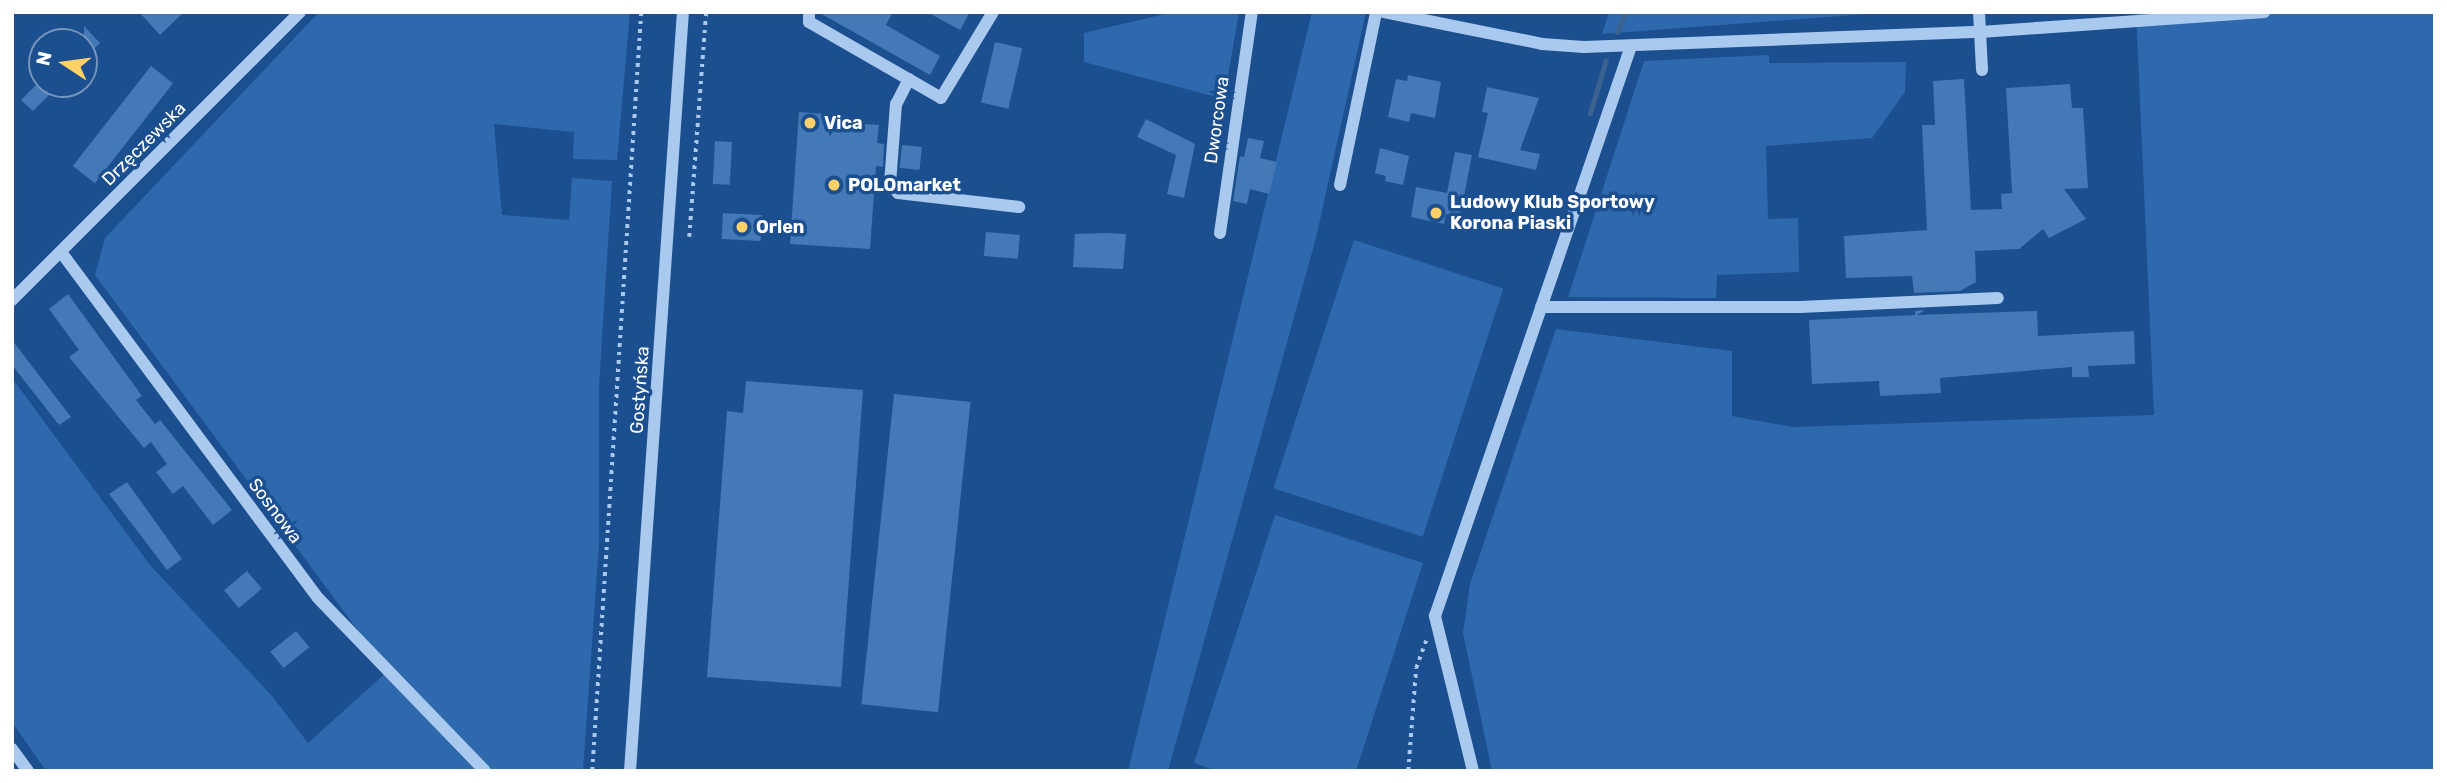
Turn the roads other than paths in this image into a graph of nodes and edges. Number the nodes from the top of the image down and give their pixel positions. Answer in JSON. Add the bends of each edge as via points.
{"nodes":[{"id":1,"x":300,"y":12,"type":"edge"},
{"id":2,"x":683,"y":12,"type":"edge"},
{"id":3,"x":809,"y":12,"type":"edge"},
{"id":4,"x":993,"y":12,"type":"edge"},
{"id":5,"x":1252,"y":12,"type":"edge"},
{"id":6,"x":1376,"y":12,"type":"edge"},
{"id":7,"x":1979,"y":12,"type":"edge"},
{"id":8,"x":2264,"y":12,"type":"edge"},
{"id":9,"x":1393,"y":13,"type":"edge"},
{"id":10,"x":1980,"y":32,"type":"junction"},
{"id":11,"x":1631,"y":46,"type":"junction"},
{"id":12,"x":1982,"y":70,"type":"dead end"},
{"id":13,"x":909,"y":79,"type":"junction"},
{"id":14,"x":1340,"y":185,"type":"dead end"},
{"id":15,"x":1019,"y":207,"type":"dead end"},
{"id":16,"x":1220,"y":233,"type":"dead end"},
{"id":17,"x":61,"y":252,"type":"junction"},
{"id":18,"x":1998,"y":298,"type":"dead end"},
{"id":19,"x":12,"y":300,"type":"edge"},
{"id":20,"x":1541,"y":307,"type":"junction"},
{"id":21,"x":12,"y":749,"type":"edge"},
{"id":22,"x":27,"y":771,"type":"edge"},
{"id":23,"x":485,"y":771,"type":"edge"},
{"id":24,"x":631,"y":771,"type":"edge"},
{"id":25,"x":1473,"y":771,"type":"edge"}],
"edges":[{"from":1,"to":17,"type":"street","name":"Drzęczewska"},
{"from":2,"to":24,"type":"street","name":"Gostyńska"},
{"from":3,"to":13,"type":"street","via":[[809,22]]},
{"from":4,"to":13,"type":"street","via":[[941,97]]},
{"from":5,"to":16,"type":"street","name":"Dworcowa"},
{"from":6,"to":14,"type":"street"},
{"from":7,"to":10,"type":"street"},
{"from":8,"to":10,"type":"street"},
{"from":9,"to":11,"type":"street","via":[[1542,44]]},
{"from":10,"to":11,"type":"street"},
{"from":10,"to":12,"type":"street"},
{"from":11,"to":20,"type":"street"},
{"from":13,"to":15,"type":"street","via":[[896,104],[890,184],[898,193]]},
{"from":17,"to":19,"type":"street","name":"Drzęczewska"},
{"from":17,"to":23,"type":"street","name":"Sosnowa","via":[[318,598]]},
{"from":18,"to":20,"type":"street","via":[[1800,307]]},
{"from":20,"to":25,"type":"street","via":[[1435,616]]},
{"from":21,"to":22,"type":"street"}]}
